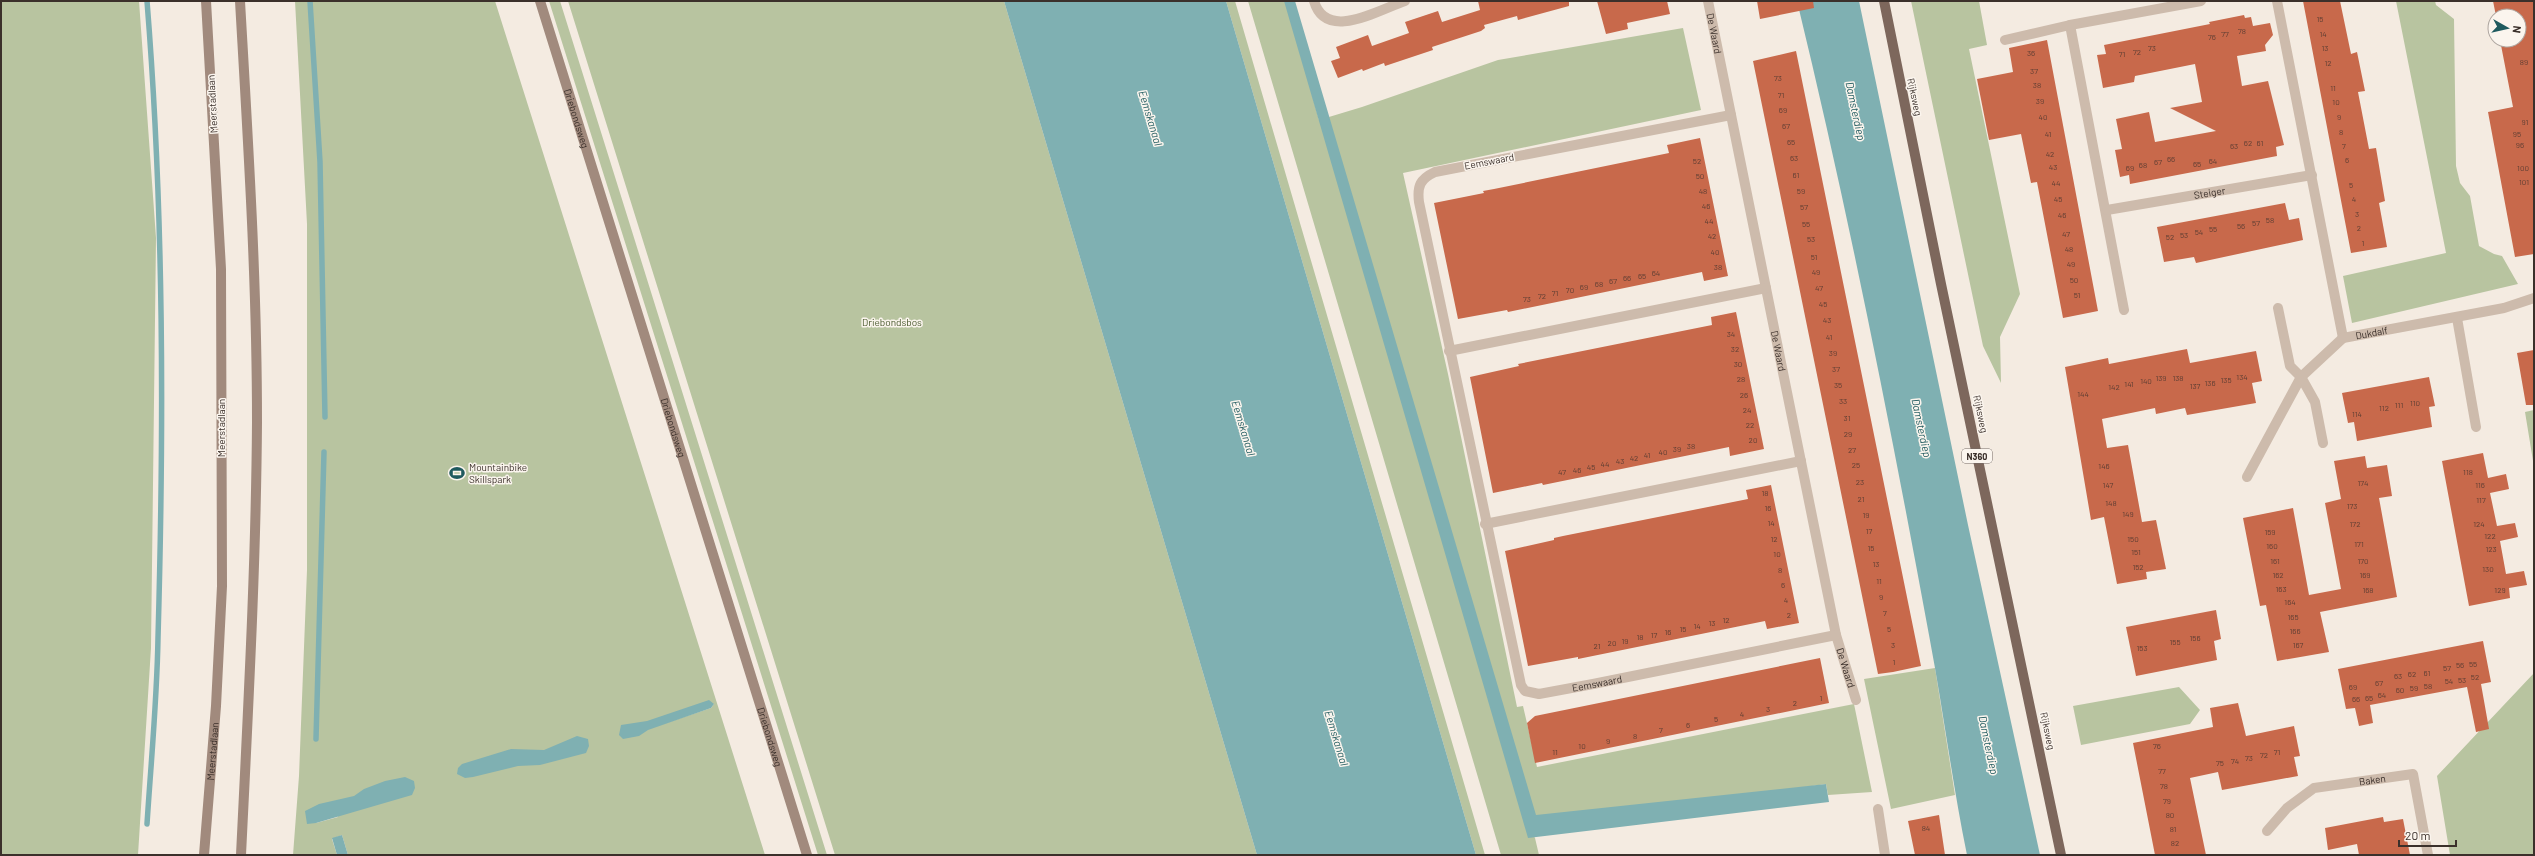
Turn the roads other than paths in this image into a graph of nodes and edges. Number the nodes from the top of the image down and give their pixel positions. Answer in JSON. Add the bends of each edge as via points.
{"nodes":[{"id":1,"x":206,"y":1,"type":"edge"},
{"id":2,"x":240,"y":1,"type":"edge"},
{"id":3,"x":540,"y":1,"type":"edge"},
{"id":4,"x":1314,"y":1,"type":"edge"},
{"id":5,"x":1405,"y":1,"type":"edge"},
{"id":6,"x":1708,"y":1,"type":"edge"},
{"id":7,"x":1884,"y":1,"type":"edge"},
{"id":8,"x":2201,"y":1,"type":"edge"},
{"id":9,"x":2277,"y":1,"type":"edge"},
{"id":10,"x":2070,"y":25,"type":"junction"},
{"id":11,"x":2005,"y":40,"type":"dead end"},
{"id":12,"x":1731,"y":115,"type":"junction"},
{"id":13,"x":2312,"y":175,"type":"junction"},
{"id":14,"x":2107,"y":210,"type":"junction"},
{"id":15,"x":1766,"y":288,"type":"junction"},
{"id":16,"x":2534,"y":298,"type":"edge"},
{"id":17,"x":2278,"y":308,"type":"dead end"},
{"id":18,"x":2124,"y":310,"type":"dead end"},
{"id":19,"x":2457,"y":318,"type":"junction"},
{"id":20,"x":2343,"y":338,"type":"junction"},
{"id":21,"x":1449,"y":351,"type":"junction"},
{"id":22,"x":2302,"y":377,"type":"junction"},
{"id":23,"x":2476,"y":427,"type":"dead end"},
{"id":24,"x":2323,"y":443,"type":"dead end"},
{"id":25,"x":1801,"y":462,"type":"junction"},
{"id":26,"x":2247,"y":477,"type":"dead end"},
{"id":27,"x":1485,"y":524,"type":"junction"},
{"id":28,"x":1836,"y":635,"type":"junction"},
{"id":29,"x":1856,"y":700,"type":"dead end"},
{"id":30,"x":1878,"y":809,"type":"dead end"},
{"id":31,"x":2267,"y":831,"type":"dead end"},
{"id":32,"x":204,"y":855,"type":"edge"},
{"id":33,"x":241,"y":855,"type":"edge"},
{"id":34,"x":807,"y":855,"type":"edge"},
{"id":35,"x":1885,"y":855,"type":"edge"},
{"id":36,"x":2062,"y":855,"type":"edge"},
{"id":37,"x":2428,"y":855,"type":"edge"}],
"edges":[{"from":1,"to":32,"type":"main road","name":"Meerstadlaan","via":[[221,269],[222,586],[216,706]]},
{"from":2,"to":33,"type":"main road","via":[[252,209],[257,421],[253,620]]},
{"from":3,"to":34,"type":"main road","name":"Driebondsweg"},
{"from":4,"to":5,"type":"street","via":[[1317,12],[1326,20],[1335,23],[1346,22]]},
{"from":6,"to":12,"type":"street","name":"De Waard"},
{"from":7,"to":36,"type":"main road","name":"Rijksweg","number":"N360"},
{"from":8,"to":10,"type":"street"},
{"from":9,"to":13,"type":"street"},
{"from":10,"to":11,"type":"street"},
{"from":10,"to":14,"type":"street"},
{"from":12,"to":15,"type":"street","name":"De Waard"},
{"from":12,"to":21,"type":"street","name":"Eemswaard","via":[[1435,172],[1425,177],[1420,183],[1419,202]]},
{"from":13,"to":14,"type":"street","name":"Steiger"},
{"from":13,"to":20,"type":"street"},
{"from":14,"to":18,"type":"street"},
{"from":15,"to":21,"type":"street"},
{"from":15,"to":25,"type":"street","name":"De Waard"},
{"from":16,"to":19,"type":"street","name":"Dukdalf","via":[[2504,308]]},
{"from":17,"to":22,"type":"street","via":[[2290,366]]},
{"from":19,"to":20,"type":"street","name":"Dukdalf"},
{"from":19,"to":23,"type":"street"},
{"from":20,"to":22,"type":"street","name":"Dukdalf"},
{"from":21,"to":27,"type":"street","name":"Eemswaard"},
{"from":22,"to":24,"type":"street","via":[[2315,402]]},
{"from":22,"to":26,"type":"street","name":"Dukdalf"},
{"from":25,"to":27,"type":"street"},
{"from":25,"to":28,"type":"street","name":"De Waard"},
{"from":27,"to":28,"type":"street","name":"Eemswaard","via":[[1520,684],[1525,691],[1532,693],[1593,684]]},
{"from":28,"to":29,"type":"street","name":"De Waard"},
{"from":30,"to":35,"type":"street"},
{"from":31,"to":37,"type":"street","name":"Baken","via":[[2287,808],[2314,788],[2413,774]]}]}
